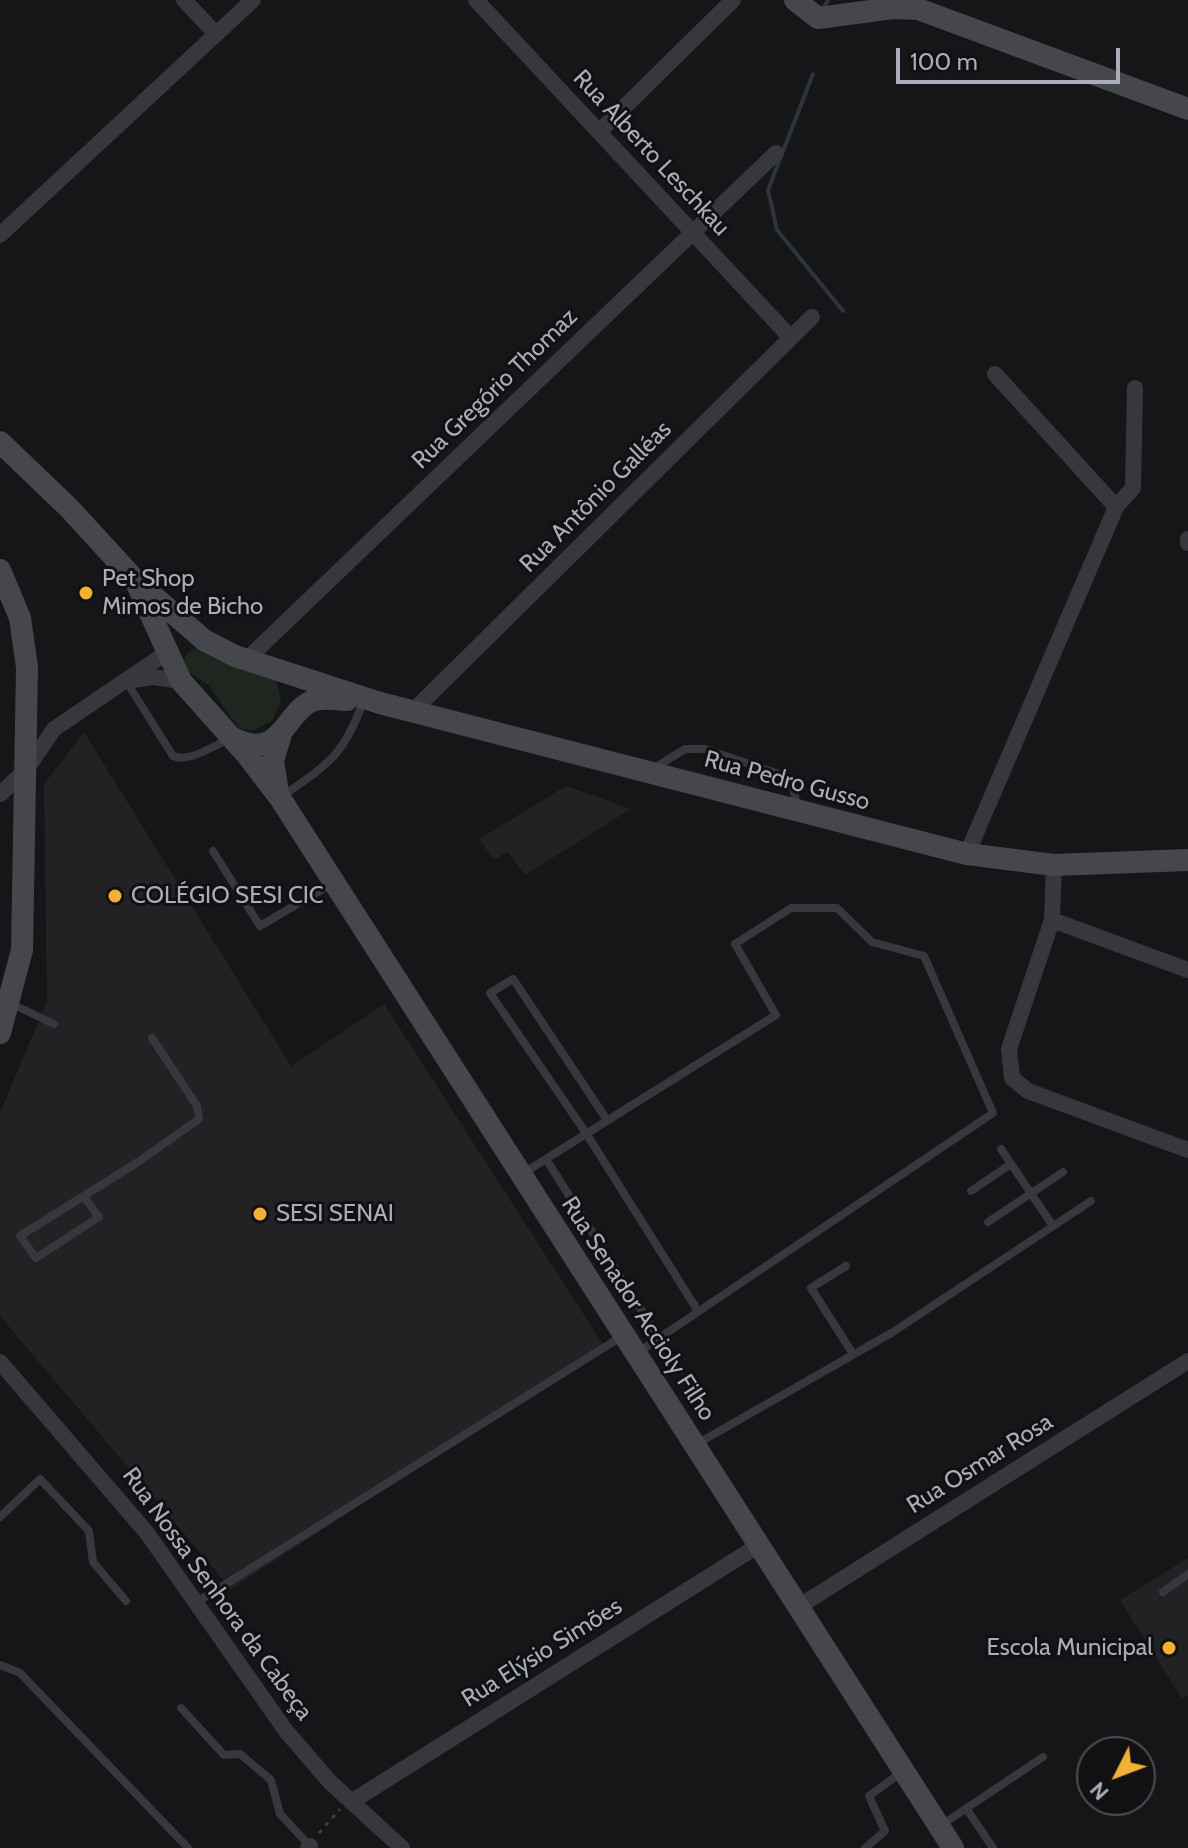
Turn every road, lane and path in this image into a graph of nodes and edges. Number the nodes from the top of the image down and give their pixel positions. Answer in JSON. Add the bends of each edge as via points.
{"nodes":[{"id":1,"x":184,"y":0,"type":"edge"},
{"id":2,"x":253,"y":0,"type":"edge"},
{"id":3,"x":733,"y":0,"type":"edge"},
{"id":4,"x":485,"y":3,"type":"edge"},
{"id":5,"x":805,"y":4,"type":"edge"},
{"id":6,"x":216,"y":34,"type":"junction"},
{"id":7,"x":1188,"y":109,"type":"edge"},
{"id":8,"x":599,"y":132,"type":"junction"},
{"id":9,"x":776,"y":153,"type":"dead end"},
{"id":10,"x":693,"y":233,"type":"junction"},
{"id":11,"x":0,"y":235,"type":"edge"},
{"id":12,"x":812,"y":317,"type":"dead end"},
{"id":13,"x":791,"y":338,"type":"junction"},
{"id":14,"x":995,"y":374,"type":"dead end"},
{"id":15,"x":1135,"y":388,"type":"dead end"},
{"id":16,"x":0,"y":442,"type":"edge"},
{"id":17,"x":1116,"y":507,"type":"junction"},
{"id":18,"x":0,"y":570,"type":"edge"},
{"id":19,"x":135,"y":580,"type":"junction"},
{"id":20,"x":194,"y":632,"type":"junction"},
{"id":21,"x":169,"y":651,"type":"junction"},
{"id":22,"x":246,"y":660,"type":"junction"},
{"id":23,"x":293,"y":675,"type":"junction"},
{"id":24,"x":126,"y":681,"type":"junction"},
{"id":25,"x":181,"y":681,"type":"junction"},
{"id":26,"x":371,"y":702,"type":"junction"},
{"id":27,"x":413,"y":711,"type":"junction"},
{"id":28,"x":296,"y":714,"type":"junction"},
{"id":29,"x":281,"y":734,"type":"junction"},
{"id":30,"x":233,"y":738,"type":"junction"},
{"id":31,"x":26,"y":770,"type":"junction"},
{"id":32,"x":649,"y":772,"type":"junction"},
{"id":33,"x":0,"y":794,"type":"edge"},
{"id":34,"x":280,"y":798,"type":"junction"},
{"id":35,"x":798,"y":811,"type":"junction"},
{"id":36,"x":213,"y":851,"type":"dead end"},
{"id":37,"x":967,"y":854,"type":"junction"},
{"id":38,"x":1188,"y":860,"type":"edge"},
{"id":39,"x":1054,"y":865,"type":"junction"},
{"id":40,"x":334,"y":883,"type":"junction"},
{"id":41,"x":1052,"y":920,"type":"junction"},
{"id":42,"x":1188,"y":970,"type":"edge"},
{"id":43,"x":10,"y":1004,"type":"junction"},
{"id":44,"x":54,"y":1024,"type":"dead end"},
{"id":45,"x":0,"y":1033,"type":"edge"},
{"id":46,"x":152,"y":1038,"type":"dead end"},
{"id":47,"x":607,"y":1120,"type":"junction"},
{"id":48,"x":586,"y":1133,"type":"junction"},
{"id":49,"x":1001,"y":1149,"type":"dead end"},
{"id":50,"x":1188,"y":1150,"type":"edge"},
{"id":51,"x":546,"y":1159,"type":"junction"},
{"id":52,"x":1011,"y":1164,"type":"junction"},
{"id":53,"x":1063,"y":1172,"type":"dead end"},
{"id":54,"x":521,"y":1174,"type":"junction"},
{"id":55,"x":971,"y":1191,"type":"dead end"},
{"id":56,"x":1030,"y":1194,"type":"junction"},
{"id":57,"x":84,"y":1197,"type":"junction"},
{"id":58,"x":1091,"y":1201,"type":"dead end"},
{"id":59,"x":988,"y":1222,"type":"dead end"},
{"id":60,"x":1053,"y":1226,"type":"junction"},
{"id":61,"x":846,"y":1266,"type":"dead end"},
{"id":62,"x":698,"y":1311,"type":"junction"},
{"id":63,"x":659,"y":1338,"type":"junction"},
{"id":64,"x":630,"y":1344,"type":"junction"},
{"id":65,"x":853,"y":1354,"type":"junction"},
{"id":66,"x":1188,"y":1361,"type":"edge"},
{"id":67,"x":0,"y":1362,"type":"edge"},
{"id":68,"x":695,"y":1445,"type":"junction"},
{"id":69,"x":0,"y":1517,"type":"edge"},
{"id":70,"x":759,"y":1545,"type":"junction"},
{"id":71,"x":1188,"y":1574,"type":"edge"},
{"id":72,"x":1163,"y":1592,"type":"dead end"},
{"id":73,"x":126,"y":1601,"type":"dead end"},
{"id":74,"x":197,"y":1602,"type":"junction"},
{"id":75,"x":798,"y":1607,"type":"junction"},
{"id":76,"x":0,"y":1665,"type":"edge"},
{"id":77,"x":181,"y":1708,"type":"dead end"},
{"id":78,"x":1043,"y":1757,"type":"dead end"},
{"id":79,"x":903,"y":1770,"type":"junction"},
{"id":80,"x":351,"y":1802,"type":"junction"},
{"id":81,"x":966,"y":1808,"type":"junction"},
{"id":82,"x":333,"y":1814,"type":"dead end"},
{"id":83,"x":939,"y":1826,"type":"junction"},
{"id":84,"x":309,"y":1847,"type":"edge"},
{"id":85,"x":188,"y":1848,"type":"edge"},
{"id":86,"x":402,"y":1848,"type":"edge"},
{"id":87,"x":865,"y":1848,"type":"edge"},
{"id":88,"x":953,"y":1848,"type":"edge"},
{"id":89,"x":993,"y":1848,"type":"edge"}],
"edges":[{"from":1,"to":6,"type":"street"},
{"from":2,"to":6,"type":"street"},
{"from":3,"to":8,"type":"street"},
{"from":4,"to":8,"type":"street","name":"Rua Alberto Leschkau"},
{"from":5,"to":7,"type":"main road","via":[[828,18],[918,9]]},
{"from":6,"to":11,"type":"street"},
{"from":8,"to":10,"type":"street","name":"Rua Alberto Leschkau"},
{"from":9,"to":10,"type":"street","name":"Rua Gregório Thomaz"},
{"from":10,"to":13,"type":"street","name":"Rua Alberto Leschkau"},
{"from":10,"to":22,"type":"street","name":"Rua Gregório Thomaz"},
{"from":12,"to":13,"type":"street","name":"Rua Antônio Galléas"},
{"from":13,"to":27,"type":"street","name":"Rua Antônio Galléas"},
{"from":14,"to":17,"type":"street"},
{"from":15,"to":17,"type":"street","via":[[1133,488]]},
{"from":16,"to":19,"type":"main road","name":"Rua Pedro Gusso"},
{"from":17,"to":37,"type":"street"},
{"from":18,"to":31,"type":"main road","via":[[25,642]]},
{"from":19,"to":20,"type":"main road","name":"Rua Pedro Gusso"},
{"from":19,"to":21,"type":"main road","name":"Rua Pedro Gusso"},
{"from":20,"to":21,"type":"main road","via":[[177,637]]},
{"from":20,"to":22,"type":"main road","name":"Rua Pedro Gusso"},
{"from":21,"to":24,"type":"street"},
{"from":21,"to":25,"type":"main road","name":"Rua Pedro Gusso"},
{"from":22,"to":23,"type":"main road","name":"Rua Pedro Gusso"},
{"from":23,"to":26,"type":"main road","name":"Rua Pedro Gusso"},
{"from":23,"to":28,"type":"main road","via":[[300,693]]},
{"from":24,"to":25,"type":"street"},
{"from":24,"to":30,"type":"lane","via":[[180,760]]},
{"from":24,"to":31,"type":"street","via":[[54,729]]},
{"from":25,"to":30,"type":"main road","name":"Rua Pedro Gusso"},
{"from":26,"to":27,"type":"main road","name":"Rua Pedro Gusso"},
{"from":26,"to":28,"type":"main road","name":"Rua Pedro Gusso","via":[[314,700]]},
{"from":26,"to":34,"type":"lane","via":[[330,762]]},
{"from":27,"to":32,"type":"main road","name":"Rua Pedro Gusso"},
{"from":28,"to":29,"type":"main road"},
{"from":29,"to":30,"type":"main road","via":[[261,743]]},
{"from":29,"to":34,"type":"main road","name":"Rua Senador Accioly Filho","via":[[273,761]]},
{"from":30,"to":34,"type":"main road","name":"Rua Senador Accioly Filho"},
{"from":31,"to":33,"type":"street"},
{"from":31,"to":43,"type":"main road","via":[[24,922]]},
{"from":32,"to":35,"type":"main road","name":"Rua Pedro Gusso"},
{"from":32,"to":35,"type":"lane","via":[[685,749],[705,749],[785,776]]},
{"from":34,"to":40,"type":"main road","name":"Rua Senador Accioly Filho"},
{"from":35,"to":37,"type":"main road","name":"Rua Pedro Gusso"},
{"from":36,"to":40,"type":"lane","via":[[260,926]]},
{"from":37,"to":39,"type":"main road","name":"Rua Pedro Gusso"},
{"from":38,"to":39,"type":"main road","name":"Rua Pedro Gusso"},
{"from":39,"to":41,"type":"street"},
{"from":40,"to":54,"type":"main road","name":"Rua Senador Accioly Filho"},
{"from":41,"to":42,"type":"street"},
{"from":41,"to":50,"type":"street","via":[[1009,1049],[1012,1078],[1028,1091]]},
{"from":43,"to":44,"type":"lane"},
{"from":43,"to":45,"type":"main road"},
{"from":46,"to":57,"type":"lane","via":[[200,1112],[199,1119]]},
{"from":47,"to":48,"type":"lane"},
{"from":47,"to":48,"type":"lane","via":[[513,979],[490,993]]},
{"from":47,"to":62,"type":"lane","via":[[776,1015],[735,944],[791,908],[837,908],[872,942],[924,956],[993,1113]]},
{"from":48,"to":51,"type":"lane"},
{"from":48,"to":62,"type":"lane"},
{"from":49,"to":52,"type":"lane"},
{"from":51,"to":54,"type":"lane"},
{"from":51,"to":63,"type":"lane"},
{"from":52,"to":55,"type":"lane"},
{"from":52,"to":56,"type":"lane"},
{"from":53,"to":56,"type":"lane"},
{"from":54,"to":64,"type":"main road","name":"Rua Senador Accioly Filho"},
{"from":56,"to":59,"type":"lane"},
{"from":56,"to":60,"type":"lane"},
{"from":57,"to":57,"type":"lane","via":[[20,1236],[36,1258],[99,1217]]},
{"from":58,"to":60,"type":"lane"},
{"from":60,"to":65,"type":"lane"},
{"from":61,"to":65,"type":"lane","via":[[811,1288]]},
{"from":62,"to":63,"type":"lane"},
{"from":63,"to":64,"type":"lane"},
{"from":64,"to":68,"type":"main road","name":"Rua Senador Accioly Filho"},
{"from":64,"to":74,"type":"lane"},
{"from":65,"to":68,"type":"lane"},
{"from":66,"to":75,"type":"street","name":"Rua Osmar Rosa"},
{"from":67,"to":74,"type":"street","name":"Rua Nossa Senhora da Cabeça","via":[[114,1492]]},
{"from":68,"to":70,"type":"main road","name":"Rua Senador Accioly Filho"},
{"from":69,"to":73,"type":"lane","via":[[40,1479],[89,1531],[93,1562]]},
{"from":70,"to":75,"type":"main road","name":"Rua Senador Accioly Filho"},
{"from":70,"to":80,"type":"street","name":"Rua Elýsio Simões"},
{"from":71,"to":72,"type":"lane"},
{"from":74,"to":80,"type":"street","name":"Rua Nossa Senhora da Cabeça","via":[[267,1706]]},
{"from":75,"to":79,"type":"main road","name":"Rua Senador Accioly Filho"},
{"from":76,"to":85,"type":"lane","via":[[20,1673]]},
{"from":77,"to":84,"type":"lane","via":[[224,1755],[240,1754],[271,1780],[280,1814]]},
{"from":78,"to":81,"type":"lane"},
{"from":79,"to":83,"type":"main road","name":"Rua Senador Accioly Filho"},
{"from":79,"to":87,"type":"lane","via":[[869,1796],[885,1831]]},
{"from":80,"to":86,"type":"street","name":"Rua Nossa Senhora da Cabeça"},
{"from":81,"to":83,"type":"lane"},
{"from":81,"to":89,"type":"lane"},
{"from":82,"to":84,"type":"path"},
{"from":83,"to":88,"type":"main road","name":"Rua Senador Accioly Filho"}]}
